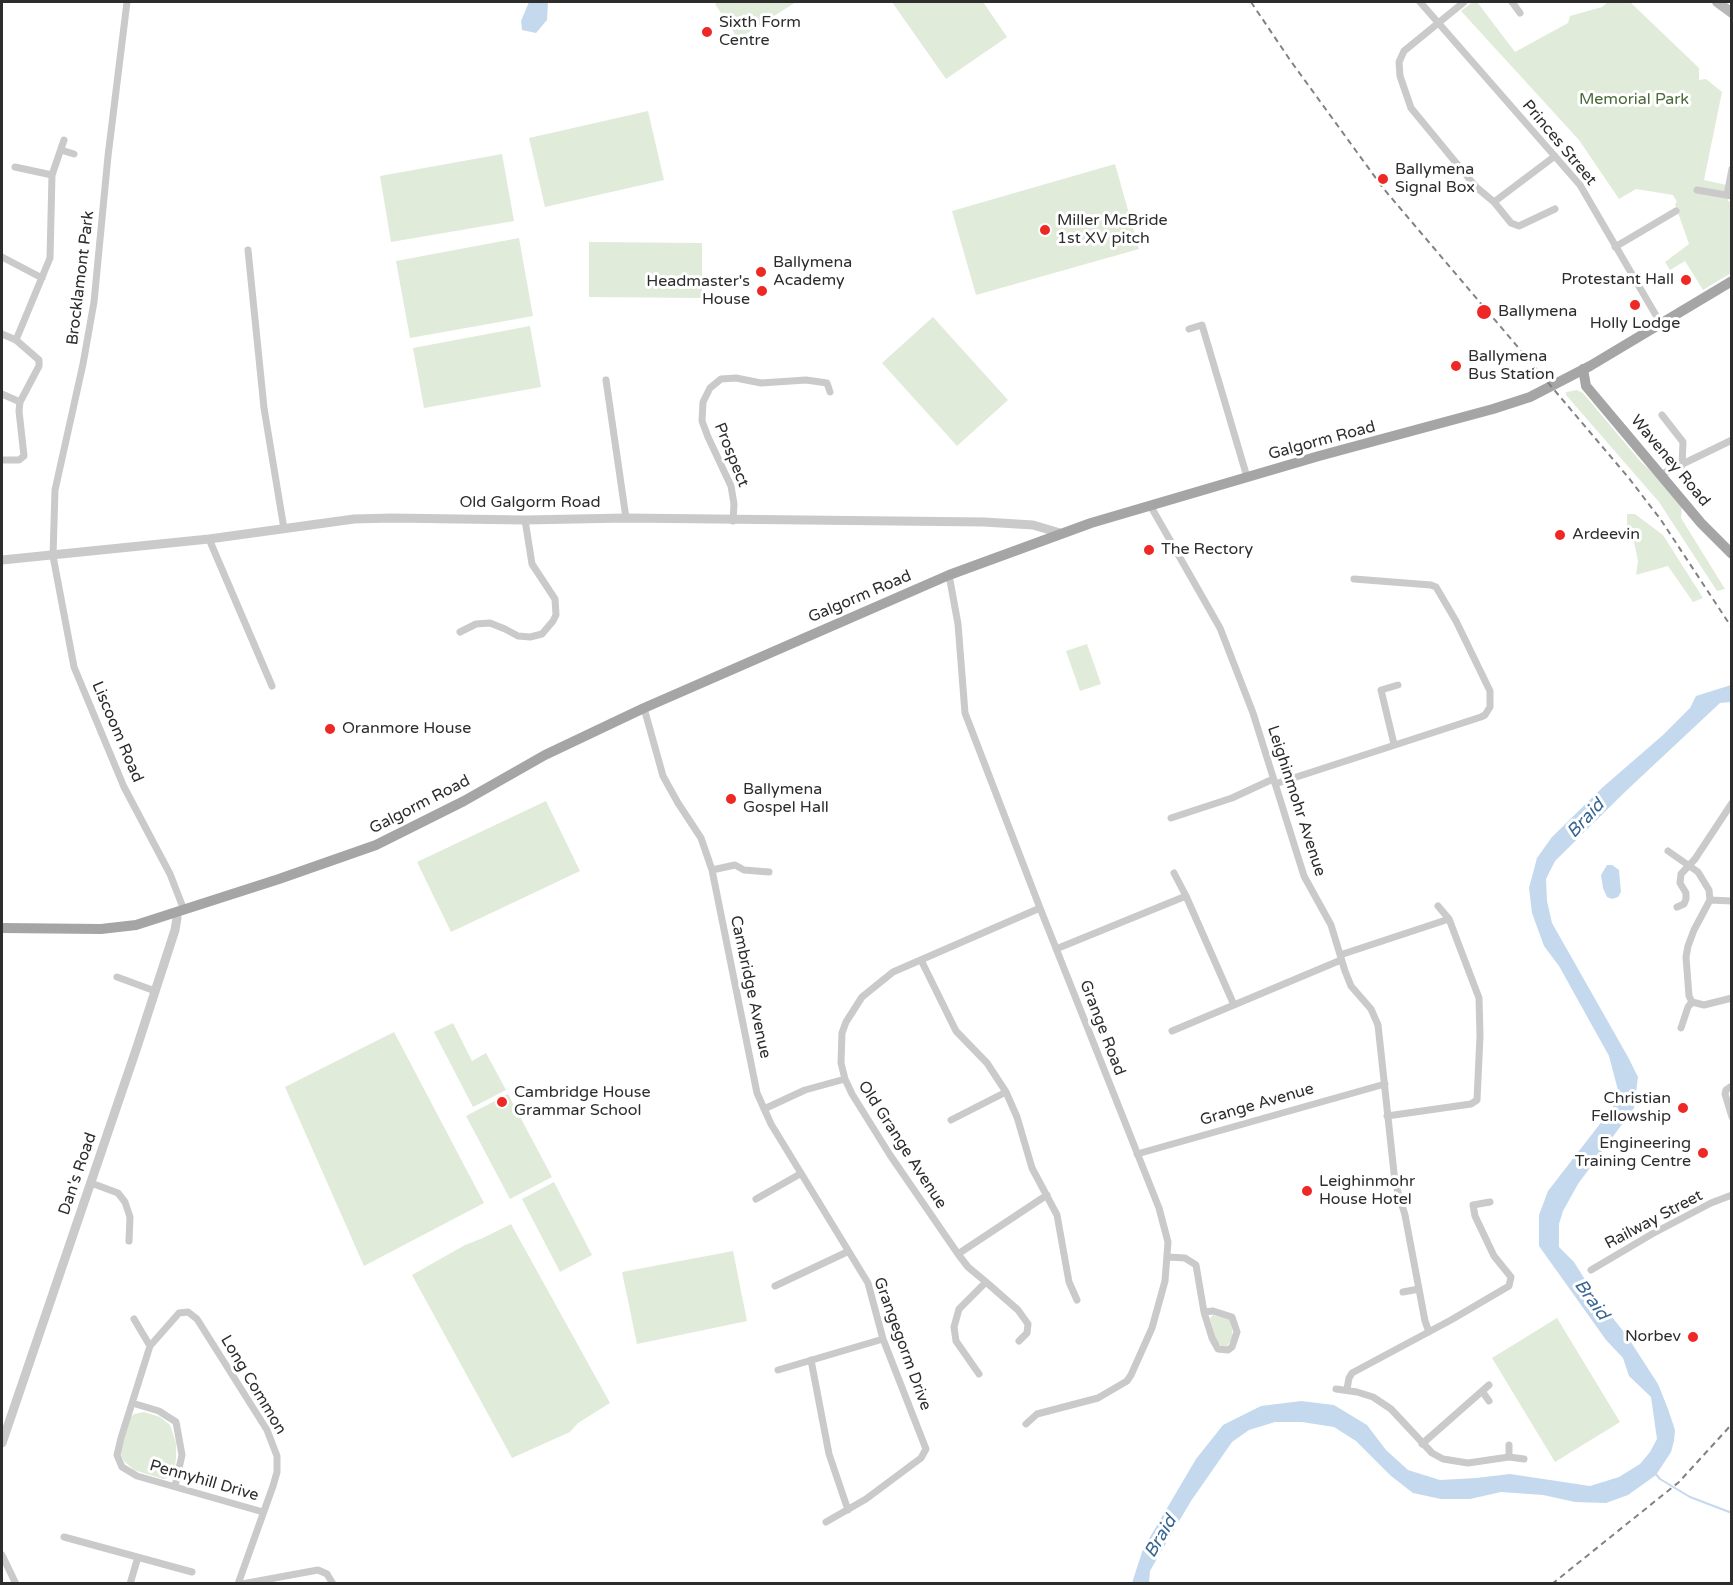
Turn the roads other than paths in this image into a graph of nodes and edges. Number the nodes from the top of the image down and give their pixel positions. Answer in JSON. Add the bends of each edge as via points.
{"nodes":[{"id":1,"x":127,"y":2,"type":"edge"},
{"id":2,"x":1420,"y":2,"type":"edge"},
{"id":3,"x":1464,"y":2,"type":"edge"},
{"id":4,"x":1512,"y":2,"type":"edge"},
{"id":5,"x":1717,"y":2,"type":"edge"},
{"id":6,"x":1521,"y":13,"type":"dead end"},
{"id":7,"x":1731,"y":13,"type":"edge"},
{"id":8,"x":1437,"y":22,"type":"junction"},
{"id":9,"x":64,"y":140,"type":"dead end"},
{"id":10,"x":61,"y":150,"type":"junction"},
{"id":11,"x":74,"y":154,"type":"dead end"},
{"id":12,"x":1555,"y":156,"type":"junction"},
{"id":13,"x":15,"y":167,"type":"dead end"},
{"id":14,"x":1731,"y":169,"type":"edge"},
{"id":15,"x":52,"y":175,"type":"junction"},
{"id":16,"x":1697,"y":190,"type":"dead end"},
{"id":17,"x":1729,"y":196,"type":"edge"},
{"id":18,"x":1494,"y":202,"type":"junction"},
{"id":19,"x":1556,"y":208,"type":"dead end"},
{"id":20,"x":1676,"y":212,"type":"dead end"},
{"id":21,"x":1615,"y":247,"type":"junction"},
{"id":22,"x":248,"y":250,"type":"dead end"},
{"id":23,"x":2,"y":257,"type":"edge"},
{"id":24,"x":42,"y":278,"type":"junction"},
{"id":25,"x":1731,"y":280,"type":"edge"},
{"id":26,"x":1661,"y":324,"type":"junction"},
{"id":27,"x":1189,"y":329,"type":"dead end"},
{"id":28,"x":2,"y":334,"type":"edge"},
{"id":29,"x":16,"y":340,"type":"junction"},
{"id":30,"x":1583,"y":369,"type":"junction"},
{"id":31,"x":1568,"y":378,"type":"junction"},
{"id":32,"x":606,"y":380,"type":"dead end"},
{"id":33,"x":1586,"y":386,"type":"junction"},
{"id":34,"x":830,"y":392,"type":"dead end"},
{"id":35,"x":2,"y":394,"type":"edge"},
{"id":36,"x":20,"y":402,"type":"junction"},
{"id":37,"x":1662,"y":415,"type":"dead end"},
{"id":38,"x":1731,"y":440,"type":"edge"},
{"id":39,"x":2,"y":460,"type":"edge"},
{"id":40,"x":1682,"y":465,"type":"junction"},
{"id":41,"x":1662,"y":474,"type":"junction"},
{"id":42,"x":1247,"y":477,"type":"junction"},
{"id":43,"x":1150,"y":505,"type":"junction"},
{"id":44,"x":626,"y":518,"type":"junction"},
{"id":45,"x":525,"y":519,"type":"junction"},
{"id":46,"x":733,"y":520,"type":"junction"},
{"id":47,"x":284,"y":530,"type":"junction"},
{"id":48,"x":1060,"y":533,"type":"junction"},
{"id":49,"x":209,"y":539,"type":"junction"},
{"id":50,"x":1731,"y":554,"type":"edge"},
{"id":51,"x":53,"y":556,"type":"junction"},
{"id":52,"x":2,"y":560,"type":"edge"},
{"id":53,"x":949,"y":575,"type":"junction"},
{"id":54,"x":1354,"y":579,"type":"dead end"},
{"id":55,"x":460,"y":632,"type":"dead end"},
{"id":56,"x":1398,"y":685,"type":"dead end"},
{"id":57,"x":272,"y":686,"type":"dead end"},
{"id":58,"x":644,"y":708,"type":"junction"},
{"id":59,"x":1394,"y":744,"type":"junction"},
{"id":60,"x":1274,"y":781,"type":"junction"},
{"id":61,"x":1731,"y":803,"type":"edge"},
{"id":62,"x":1171,"y":818,"type":"dead end"},
{"id":63,"x":1668,"y":851,"type":"dead end"},
{"id":64,"x":1688,"y":865,"type":"junction"},
{"id":65,"x":712,"y":870,"type":"junction"},
{"id":66,"x":769,"y":872,"type":"dead end"},
{"id":67,"x":1174,"y":873,"type":"dead end"},
{"id":68,"x":1185,"y":896,"type":"junction"},
{"id":69,"x":1710,"y":900,"type":"junction"},
{"id":70,"x":1731,"y":901,"type":"edge"},
{"id":71,"x":1438,"y":906,"type":"dead end"},
{"id":72,"x":1677,"y":907,"type":"dead end"},
{"id":73,"x":1040,"y":908,"type":"junction"},
{"id":74,"x":180,"y":912,"type":"junction"},
{"id":75,"x":1449,"y":919,"type":"junction"},
{"id":76,"x":2,"y":928,"type":"edge"},
{"id":77,"x":1056,"y":948,"type":"junction"},
{"id":78,"x":1341,"y":958,"type":"junction"},
{"id":79,"x":921,"y":960,"type":"junction"},
{"id":80,"x":117,"y":977,"type":"dead end"},
{"id":81,"x":155,"y":991,"type":"junction"},
{"id":82,"x":1731,"y":998,"type":"edge"},
{"id":83,"x":1692,"y":1002,"type":"junction"},
{"id":84,"x":1234,"y":1005,"type":"junction"},
{"id":85,"x":1681,"y":1028,"type":"dead end"},
{"id":86,"x":1172,"y":1031,"type":"dead end"},
{"id":87,"x":845,"y":1079,"type":"junction"},
{"id":88,"x":1385,"y":1084,"type":"junction"},
{"id":89,"x":1731,"y":1086,"type":"edge"},
{"id":90,"x":1006,"y":1092,"type":"junction"},
{"id":91,"x":764,"y":1109,"type":"junction"},
{"id":92,"x":1388,"y":1116,"type":"junction"},
{"id":93,"x":1731,"y":1117,"type":"edge"},
{"id":94,"x":951,"y":1120,"type":"dead end"},
{"id":95,"x":1137,"y":1154,"type":"junction"},
{"id":96,"x":800,"y":1174,"type":"junction"},
{"id":97,"x":91,"y":1183,"type":"junction"},
{"id":98,"x":1047,"y":1195,"type":"junction"},
{"id":99,"x":1731,"y":1195,"type":"edge"},
{"id":100,"x":756,"y":1199,"type":"dead end"},
{"id":101,"x":1490,"y":1202,"type":"dead end"},
{"id":102,"x":129,"y":1241,"type":"dead end"},
{"id":103,"x":847,"y":1252,"type":"junction"},
{"id":104,"x":958,"y":1254,"type":"junction"},
{"id":105,"x":1168,"y":1257,"type":"junction"},
{"id":106,"x":1591,"y":1270,"type":"dead end"},
{"id":107,"x":986,"y":1282,"type":"junction"},
{"id":108,"x":775,"y":1286,"type":"dead end"},
{"id":109,"x":1419,"y":1289,"type":"junction"},
{"id":110,"x":1403,"y":1292,"type":"dead end"},
{"id":111,"x":1077,"y":1300,"type":"dead end"},
{"id":112,"x":184,"y":1312,"type":"joint"},
{"id":113,"x":1204,"y":1312,"type":"junction"},
{"id":114,"x":135,"y":1319,"type":"dead end"},
{"id":115,"x":1429,"y":1332,"type":"junction"},
{"id":116,"x":883,"y":1339,"type":"junction"},
{"id":117,"x":1019,"y":1341,"type":"dead end"},
{"id":118,"x":150,"y":1346,"type":"junction"},
{"id":119,"x":811,"y":1360,"type":"junction"},
{"id":120,"x":778,"y":1370,"type":"dead end"},
{"id":121,"x":979,"y":1374,"type":"dead end"},
{"id":122,"x":1489,"y":1385,"type":"dead end"},
{"id":123,"x":1336,"y":1389,"type":"dead end"},
{"id":124,"x":1347,"y":1389,"type":"junction"},
{"id":125,"x":1482,"y":1391,"type":"junction"},
{"id":126,"x":1489,"y":1401,"type":"dead end"},
{"id":127,"x":132,"y":1403,"type":"junction"},
{"id":128,"x":1026,"y":1424,"type":"dead end"},
{"id":129,"x":2,"y":1443,"type":"edge"},
{"id":130,"x":1422,"y":1444,"type":"junction"},
{"id":131,"x":1509,"y":1445,"type":"dead end"},
{"id":132,"x":1509,"y":1457,"type":"junction"},
{"id":133,"x":1524,"y":1458,"type":"dead end"},
{"id":134,"x":175,"y":1486,"type":"junction"},
{"id":135,"x":848,"y":1510,"type":"junction"},
{"id":136,"x":263,"y":1512,"type":"junction"},
{"id":137,"x":826,"y":1522,"type":"dead end"},
{"id":138,"x":64,"y":1537,"type":"dead end"},
{"id":139,"x":2,"y":1555,"type":"edge"},
{"id":140,"x":138,"y":1557,"type":"junction"},
{"id":141,"x":192,"y":1572,"type":"dead end"},
{"id":142,"x":16,"y":1584,"type":"edge"},
{"id":143,"x":130,"y":1584,"type":"edge"},
{"id":144,"x":240,"y":1584,"type":"edge"},
{"id":145,"x":333,"y":1584,"type":"edge"}],
"edges":[{"from":1,"to":51,"type":"street","name":"Brocklamont Park","via":[[94,302],[56,490]]},
{"from":2,"to":8,"type":"street","name":"Princes Street"},
{"from":3,"to":8,"type":"street"},
{"from":4,"to":6,"type":"street"},
{"from":5,"to":7,"type":"main road"},
{"from":8,"to":12,"type":"street","name":"Princes Street"},
{"from":8,"to":18,"type":"street","via":[[1404,51],[1399,64],[1401,81],[1415,115],[1476,187]]},
{"from":9,"to":10,"type":"street"},
{"from":10,"to":11,"type":"street"},
{"from":10,"to":15,"type":"street"},
{"from":12,"to":18,"type":"street"},
{"from":12,"to":21,"type":"street","name":"Princes Street","via":[[1580,185]]},
{"from":13,"to":15,"type":"street"},
{"from":14,"to":17,"type":"street"},
{"from":15,"to":24,"type":"street","via":[[51,249]]},
{"from":16,"to":17,"type":"street"},
{"from":18,"to":19,"type":"street","via":[[1517,226]]},
{"from":20,"to":21,"type":"street"},
{"from":21,"to":26,"type":"street","name":"Princes Street"},
{"from":22,"to":47,"type":"street","via":[[264,408]]},
{"from":23,"to":24,"type":"street"},
{"from":24,"to":29,"type":"street"},
{"from":25,"to":26,"type":"main road","name":"Galgorm Road"},
{"from":26,"to":30,"type":"main road","name":"Galgorm Road"},
{"from":27,"to":42,"type":"street","via":[[1202,325]]},
{"from":28,"to":29,"type":"street"},
{"from":29,"to":36,"type":"street","via":[[39,360]]},
{"from":30,"to":31,"type":"main road","name":"Galgorm Road"},
{"from":30,"to":33,"type":"main road"},
{"from":31,"to":33,"type":"main road","name":"Waveney Road"},
{"from":31,"to":42,"type":"main road","name":"Galgorm Road","via":[[1514,403]]},
{"from":32,"to":44,"type":"street"},
{"from":33,"to":41,"type":"main road","name":"Waveney Road"},
{"from":34,"to":46,"type":"street","name":"Prospect","via":[[827,383],[761,383],[736,378],[721,380],[710,388],[702,421],[732,486]]},
{"from":35,"to":36,"type":"street"},
{"from":36,"to":39,"type":"street","via":[[24,456],[19,460]]},
{"from":37,"to":40,"type":"street","via":[[1683,442]]},
{"from":38,"to":40,"type":"street"},
{"from":40,"to":41,"type":"street"},
{"from":41,"to":50,"type":"main road","name":"Waveney Road"},
{"from":42,"to":43,"type":"main road","name":"Galgorm Road"},
{"from":43,"to":48,"type":"main road","name":"Galgorm Road"},
{"from":43,"to":60,"type":"street","name":"Leighinmohr Avenue","via":[[1220,628],[1243,684]]},
{"from":44,"to":45,"type":"street","name":"Old Galgorm Road"},
{"from":44,"to":46,"type":"street","name":"Old Galgorm Road"},
{"from":45,"to":47,"type":"street","name":"Old Galgorm Road","via":[[354,519]]},
{"from":45,"to":55,"type":"street","via":[[532,564],[555,599],[553,621],[542,634],[530,638],[490,623],[476,624]]},
{"from":46,"to":48,"type":"street","name":"Old Galgorm Road","via":[[984,522],[1033,525]]},
{"from":47,"to":49,"type":"street","name":"Old Galgorm Road"},
{"from":48,"to":53,"type":"main road","name":"Galgorm Road"},
{"from":49,"to":51,"type":"street","name":"Old Galgorm Road"},
{"from":49,"to":57,"type":"street"},
{"from":51,"to":52,"type":"street","name":"Old Galgorm Road"},
{"from":51,"to":74,"type":"street","name":"Liscoom Road","via":[[74,667],[124,787],[170,874]]},
{"from":53,"to":58,"type":"main road","name":"Galgorm Road"},
{"from":53,"to":73,"type":"street","name":"Grange Road","via":[[958,624],[965,713]]},
{"from":54,"to":59,"type":"street","via":[[1436,587],[1491,697],[1488,712],[1481,717]]},
{"from":56,"to":59,"type":"street","via":[[1381,690]]},
{"from":58,"to":65,"type":"street","name":"Cambridge Avenue","via":[[663,776],[701,838]]},
{"from":58,"to":74,"type":"main road","name":"Galgorm Road","via":[[545,755],[376,845]]},
{"from":59,"to":60,"type":"street"},
{"from":60,"to":62,"type":"street"},
{"from":60,"to":78,"type":"street","name":"Leighinmohr Avenue","via":[[1304,876],[1331,925]]},
{"from":61,"to":64,"type":"street"},
{"from":63,"to":64,"type":"street"},
{"from":64,"to":69,"type":"street","via":[[1706,883]]},
{"from":64,"to":72,"type":"street","via":[[1680,883],[1686,899]]},
{"from":65,"to":66,"type":"street","via":[[735,865],[744,870]]},
{"from":65,"to":91,"type":"street","name":"Cambridge Avenue","via":[[757,1093]]},
{"from":67,"to":68,"type":"street"},
{"from":68,"to":77,"type":"street"},
{"from":68,"to":84,"type":"street"},
{"from":69,"to":70,"type":"street"},
{"from":69,"to":83,"type":"street","via":[[1688,946]]},
{"from":71,"to":75,"type":"street"},
{"from":73,"to":77,"type":"street","name":"Grange Road"},
{"from":73,"to":79,"type":"street","name":"Old Grange Avenue"},
{"from":74,"to":76,"type":"main road","name":"Galgorm Road","via":[[100,929]]},
{"from":74,"to":81,"type":"street","name":"Dan's Road"},
{"from":75,"to":78,"type":"street"},
{"from":75,"to":92,"type":"street","via":[[1479,998],[1478,1097],[1471,1104]]},
{"from":77,"to":95,"type":"street","name":"Grange Road"},
{"from":78,"to":84,"type":"street"},
{"from":78,"to":88,"type":"street","name":"Leighinmohr Avenue","via":[[1351,986],[1371,1009],[1378,1025]]},
{"from":79,"to":87,"type":"street","name":"Old Grange Avenue","via":[[893,972],[852,1010],[840,1048]]},
{"from":79,"to":90,"type":"street","via":[[956,1031],[987,1063]]},
{"from":80,"to":81,"type":"street"},
{"from":81,"to":97,"type":"street","name":"Dan's Road"},
{"from":82,"to":83,"type":"street","via":[[1709,1004]]},
{"from":83,"to":85,"type":"street"},
{"from":84,"to":86,"type":"street"},
{"from":87,"to":91,"type":"street","via":[[805,1090]]},
{"from":87,"to":104,"type":"street","name":"Old Grange Avenue","via":[[890,1155]]},
{"from":88,"to":92,"type":"street","name":"Leighinmohr Avenue"},
{"from":88,"to":95,"type":"street","name":"Grange Avenue"},
{"from":89,"to":93,"type":"street","via":[[1725,1095]]},
{"from":90,"to":94,"type":"street"},
{"from":90,"to":98,"type":"street","via":[[1032,1168]]},
{"from":91,"to":96,"type":"street","name":"Grangegorm Drive"},
{"from":92,"to":109,"type":"street","name":"Leighinmohr Avenue","via":[[1395,1182]]},
{"from":95,"to":105,"type":"street","name":"Grange Road","via":[[1166,1229]]},
{"from":96,"to":100,"type":"street"},
{"from":96,"to":103,"type":"street","name":"Grangegorm Drive"},
{"from":97,"to":102,"type":"street","via":[[118,1193],[125,1202],[130,1218]]},
{"from":97,"to":129,"type":"street","name":"Dan's Road"},
{"from":98,"to":104,"type":"street"},
{"from":98,"to":111,"type":"street","via":[[1060,1222],[1069,1282]]},
{"from":99,"to":106,"type":"street","name":"Railway Street"},
{"from":101,"to":115,"type":"street","via":[[1473,1205],[1475,1216],[1511,1283]]},
{"from":103,"to":108,"type":"street"},
{"from":103,"to":116,"type":"street","name":"Grangegorm Drive","via":[[868,1283]]},
{"from":104,"to":107,"type":"street","name":"Old Grange Avenue"},
{"from":105,"to":113,"type":"street","via":[[1185,1258],[1196,1265]]},
{"from":105,"to":128,"type":"street","name":"Grange Road","via":[[1152,1329],[1127,1381],[1098,1398],[1036,1414]]},
{"from":107,"to":117,"type":"street","name":"Old Grange Avenue","via":[[1028,1324],[1027,1333]]},
{"from":107,"to":121,"type":"street","via":[[958,1309],[954,1327],[956,1341]]},
{"from":109,"to":110,"type":"street"},
{"from":109,"to":115,"type":"street","name":"Leighinmohr Avenue"},
{"from":112,"to":118,"type":"street","name":"Pennyhill Drive","via":[[176,1315]]},
{"from":112,"to":136,"type":"street","name":"Long Common","via":[[197,1319],[271,1437],[277,1472]]},
{"from":113,"to":113,"type":"street","via":[[1214,1345],[1223,1350],[1233,1347],[1237,1332],[1232,1317]]},
{"from":114,"to":118,"type":"street"},
{"from":115,"to":124,"type":"street","via":[[1352,1373]]},
{"from":116,"to":119,"type":"street"},
{"from":116,"to":135,"type":"street","name":"Grangegorm Drive","via":[[926,1449],[921,1458]]},
{"from":118,"to":127,"type":"street","name":"Pennyhill Drive"},
{"from":119,"to":120,"type":"street"},
{"from":119,"to":135,"type":"street","via":[[829,1454]]},
{"from":122,"to":125,"type":"street"},
{"from":123,"to":124,"type":"street"},
{"from":124,"to":130,"type":"street","via":[[1373,1397],[1390,1409]]},
{"from":125,"to":126,"type":"street"},
{"from":125,"to":130,"type":"street"},
{"from":127,"to":134,"type":"street","via":[[176,1422],[182,1455]]},
{"from":127,"to":134,"type":"street","name":"Pennyhill Drive","via":[[117,1455],[122,1467],[137,1476]]},
{"from":130,"to":132,"type":"street","via":[[1443,1459],[1460,1462]]},
{"from":131,"to":132,"type":"street"},
{"from":132,"to":133,"type":"street"},
{"from":134,"to":136,"type":"street","name":"Pennyhill Drive"},
{"from":135,"to":137,"type":"street","name":"Grangegorm Drive"},
{"from":136,"to":144,"type":"street","name":"Long Common"},
{"from":138,"to":140,"type":"street"},
{"from":139,"to":142,"type":"street"},
{"from":140,"to":141,"type":"street"},
{"from":140,"to":143,"type":"street"},
{"from":144,"to":145,"type":"street","via":[[318,1570],[327,1574]]}]}
